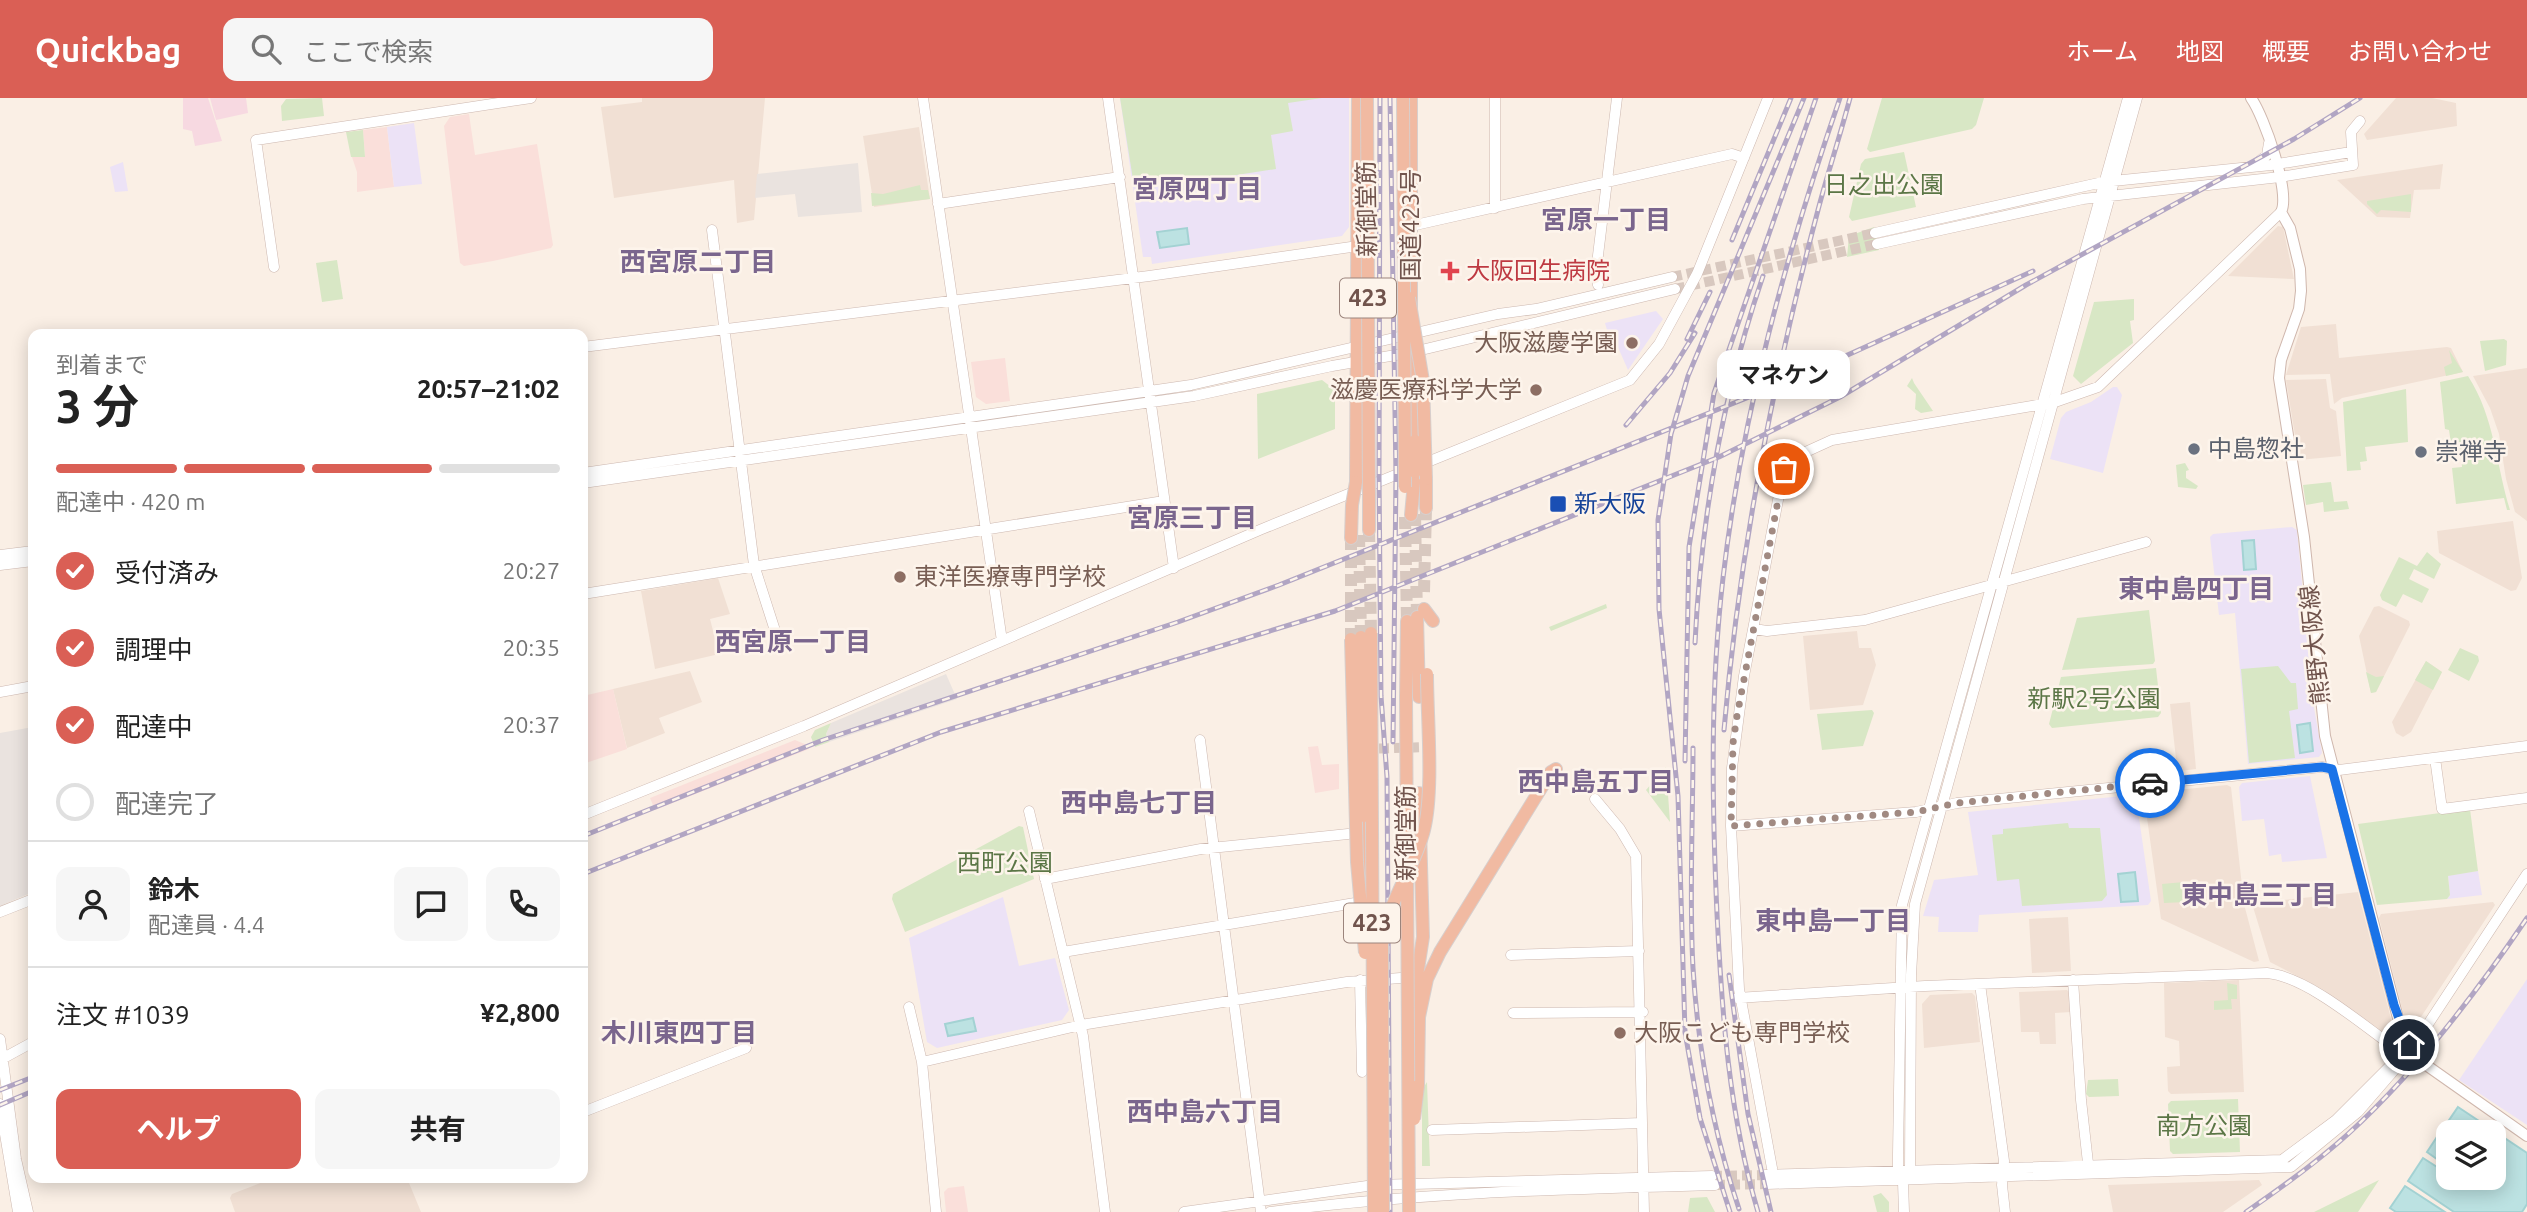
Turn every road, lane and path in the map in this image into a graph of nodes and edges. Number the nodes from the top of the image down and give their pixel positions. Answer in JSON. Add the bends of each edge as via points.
{"nodes":[{"id":1,"x":531,"y":98,"type":"edge"},
{"id":2,"x":923,"y":98,"type":"edge"},
{"id":3,"x":1108,"y":98,"type":"edge"},
{"id":4,"x":1358,"y":98,"type":"edge"},
{"id":5,"x":1367,"y":98,"type":"edge"},
{"id":6,"x":1403,"y":98,"type":"edge"},
{"id":7,"x":1411,"y":98,"type":"edge"},
{"id":8,"x":1494,"y":98,"type":"edge"},
{"id":9,"x":1617,"y":98,"type":"edge"},
{"id":10,"x":1768,"y":98,"type":"edge"},
{"id":11,"x":2128,"y":98,"type":"edge"},
{"id":12,"x":2137,"y":98,"type":"edge"},
{"id":13,"x":2251,"y":98,"type":"edge"},
{"id":14,"x":2360,"y":121,"type":"dead end"},
{"id":15,"x":2269,"y":144,"type":"junction"},
{"id":16,"x":2351,"y":152,"type":"junction"},
{"id":17,"x":1744,"y":158,"type":"junction"},
{"id":18,"x":2276,"y":164,"type":"junction"},
{"id":19,"x":2252,"y":167,"type":"junction"},
{"id":20,"x":1120,"y":177,"type":"junction"},
{"id":21,"x":2280,"y":177,"type":"junction"},
{"id":22,"x":2115,"y":180,"type":"junction"},
{"id":23,"x":2103,"y":182,"type":"junction"},
{"id":24,"x":1607,"y":183,"type":"junction"},
{"id":25,"x":2112,"y":194,"type":"junction"},
{"id":26,"x":2098,"y":198,"type":"junction"},
{"id":27,"x":938,"y":204,"type":"junction"},
{"id":28,"x":1495,"y":208,"type":"junction"},
{"id":29,"x":2281,"y":212,"type":"junction"},
{"id":30,"x":1412,"y":226,"type":"junction"},
{"id":31,"x":712,"y":230,"type":"dead end"},
{"id":32,"x":1875,"y":233,"type":"tunnel mouth"},
{"id":33,"x":1877,"y":244,"type":"tunnel mouth"},
{"id":34,"x":1358,"y":246,"type":"junction"},
{"id":35,"x":1403,"y":263,"type":"junction"},
{"id":36,"x":274,"y":267,"type":"dead end"},
{"id":37,"x":1672,"y":277,"type":"tunnel mouth"},
{"id":38,"x":1134,"y":278,"type":"junction"},
{"id":39,"x":1598,"y":285,"type":"dead end"},
{"id":40,"x":1675,"y":289,"type":"tunnel mouth"},
{"id":41,"x":952,"y":299,"type":"junction"},
{"id":42,"x":724,"y":329,"type":"junction"},
{"id":43,"x":1412,"y":335,"type":"junction"},
{"id":44,"x":588,"y":346,"type":"edge"},
{"id":45,"x":1358,"y":348,"type":"junction"},
{"id":46,"x":1413,"y":352,"type":"junction"},
{"id":47,"x":1357,"y":363,"type":"junction"},
{"id":48,"x":1152,"y":397,"type":"junction"},
{"id":49,"x":2055,"y":402,"type":"junction"},
{"id":50,"x":2040,"y":404,"type":"junction"},
{"id":51,"x":970,"y":423,"type":"junction"},
{"id":52,"x":740,"y":455,"type":"junction"},
{"id":53,"x":588,"y":472,"type":"edge"},
{"id":54,"x":588,"y":481,"type":"edge"},
{"id":55,"x":1164,"y":501,"type":"junction"},
{"id":56,"x":1415,"y":513,"type":"junction"},
{"id":57,"x":985,"y":529,"type":"junction"},
{"id":58,"x":2146,"y":542,"type":"dead end"},
{"id":59,"x":28,"y":552,"type":"edge"},
{"id":60,"x":0,"y":555,"type":"edge"},
{"id":61,"x":28,"y":562,"type":"edge"},
{"id":62,"x":0,"y":565,"type":"edge"},
{"id":63,"x":754,"y":565,"type":"junction"},
{"id":64,"x":1174,"y":568,"type":"junction"},
{"id":65,"x":2004,"y":582,"type":"junction"},
{"id":66,"x":1991,"y":585,"type":"junction"},
{"id":67,"x":588,"y":593,"type":"edge"},
{"id":68,"x":1416,"y":616,"type":"junction"},
{"id":69,"x":1433,"y":621,"type":"dead end"},
{"id":70,"x":1754,"y":629,"type":"junction"},
{"id":71,"x":1361,"y":636,"type":"junction"},
{"id":72,"x":1407,"y":639,"type":"junction"},
{"id":73,"x":1002,"y":641,"type":"junction"},
{"id":74,"x":779,"y":643,"type":"dead end"},
{"id":75,"x":1423,"y":679,"type":"junction"},
{"id":76,"x":28,"y":687,"type":"edge"},
{"id":77,"x":0,"y":692,"type":"edge"},
{"id":78,"x":1200,"y":740,"type":"dead end"},
{"id":79,"x":2527,"y":746,"type":"edge"},
{"id":80,"x":2435,"y":758,"type":"junction"},
{"id":81,"x":1556,"y":769,"type":"dead end"},
{"id":82,"x":2332,"y":769,"type":"junction"},
{"id":83,"x":2527,"y":798,"type":"edge"},
{"id":84,"x":1595,"y":799,"type":"dead end"},
{"id":85,"x":1942,"y":806,"type":"junction"},
{"id":86,"x":1928,"y":810,"type":"junction"},
{"id":87,"x":1029,"y":811,"type":"dead end"},
{"id":88,"x":588,"y":813,"type":"edge"},
{"id":89,"x":1731,"y":826,"type":"junction"},
{"id":90,"x":1348,"y":834,"type":"dead end"},
{"id":91,"x":1212,"y":848,"type":"junction"},
{"id":92,"x":2527,"y":874,"type":"edge"},
{"id":93,"x":1045,"y":879,"type":"junction"},
{"id":94,"x":28,"y":901,"type":"edge"},
{"id":95,"x":1355,"y":903,"type":"dead end"},
{"id":96,"x":0,"y":912,"type":"edge"},
{"id":97,"x":1222,"y":924,"type":"junction"},
{"id":98,"x":1639,"y":951,"type":"junction"},
{"id":99,"x":1063,"y":952,"type":"junction"},
{"id":100,"x":1511,"y":955,"type":"dead end"},
{"id":101,"x":1417,"y":977,"type":"junction"},
{"id":102,"x":1365,"y":980,"type":"junction"},
{"id":103,"x":2073,"y":981,"type":"junction"},
{"id":104,"x":1980,"y":984,"type":"junction"},
{"id":105,"x":1911,"y":987,"type":"junction"},
{"id":106,"x":1899,"y":988,"type":"junction"},
{"id":107,"x":1738,"y":998,"type":"junction"},
{"id":108,"x":1231,"y":1000,"type":"junction"},
{"id":109,"x":909,"y":1007,"type":"dead end"},
{"id":110,"x":1641,"y":1012,"type":"junction"},
{"id":111,"x":1513,"y":1013,"type":"dead end"},
{"id":112,"x":1081,"y":1025,"type":"junction"},
{"id":113,"x":1371,"y":1027,"type":"junction"},
{"id":114,"x":0,"y":1039,"type":"edge"},
{"id":115,"x":28,"y":1045,"type":"edge"},
{"id":116,"x":746,"y":1048,"type":"dead end"},
{"id":117,"x":2407,"y":1050,"type":"junction"},
{"id":118,"x":2,"y":1059,"type":"edge"},
{"id":119,"x":922,"y":1062,"type":"junction"},
{"id":120,"x":1362,"y":1072,"type":"dead end"},
{"id":121,"x":0,"y":1104,"type":"edge"},
{"id":122,"x":588,"y":1110,"type":"edge"},
{"id":123,"x":1642,"y":1123,"type":"junction"},
{"id":124,"x":1432,"y":1130,"type":"dead end"},
{"id":125,"x":2527,"y":1136,"type":"edge"},
{"id":126,"x":1408,"y":1143,"type":"junction"},
{"id":127,"x":2089,"y":1170,"type":"junction"},
{"id":128,"x":1898,"y":1171,"type":"junction"},
{"id":129,"x":1910,"y":1171,"type":"junction"},
{"id":130,"x":2003,"y":1173,"type":"junction"},
{"id":131,"x":1768,"y":1175,"type":"junction"},
{"id":132,"x":1714,"y":1180,"type":"tunnel mouth"},
{"id":133,"x":1643,"y":1182,"type":"junction"},
{"id":134,"x":1903,"y":1182,"type":"junction"},
{"id":135,"x":1374,"y":1185,"type":"junction"},
{"id":136,"x":1410,"y":1190,"type":"junction"},
{"id":137,"x":1260,"y":1207,"type":"edge"},
{"id":138,"x":1374,"y":1208,"type":"edge"},
{"id":139,"x":18,"y":1212,"type":"edge"},
{"id":140,"x":28,"y":1212,"type":"edge"},
{"id":141,"x":936,"y":1212,"type":"edge"},
{"id":142,"x":1105,"y":1212,"type":"edge"},
{"id":143,"x":1184,"y":1212,"type":"edge"},
{"id":144,"x":1270,"y":1212,"type":"edge"},
{"id":145,"x":1382,"y":1212,"type":"edge"},
{"id":146,"x":1409,"y":1212,"type":"edge"},
{"id":147,"x":1644,"y":1212,"type":"edge"},
{"id":148,"x":1904,"y":1212,"type":"edge"},
{"id":149,"x":2005,"y":1212,"type":"edge"}],
"edges":[{"from":1,"to":36,"type":"street","via":[[256,140]]},
{"from":2,"to":27,"type":"street"},
{"from":3,"to":20,"type":"street"},
{"from":4,"to":34,"type":"highway","number":"423"},
{"from":5,"to":47,"type":"highway","name":"新御堂筋","number":"423","bridge":true,"via":[[1359,535]]},
{"from":6,"to":35,"type":"highway","name":"新御堂筋","number":"423","bridge":true},
{"from":7,"to":30,"type":"highway","name":"国道423号","number":"423"},
{"from":8,"to":28,"type":"street"},
{"from":9,"to":24,"type":"street"},
{"from":10,"to":17,"type":"street"},
{"from":11,"to":23,"type":"street"},
{"from":12,"to":22,"type":"street"},
{"from":13,"to":15,"type":"main road","name":"熊野大阪線"},
{"from":14,"to":16,"type":"street","via":[[2351,132]]},
{"from":15,"to":18,"type":"main road","name":"熊野大阪線"},
{"from":15,"to":19,"type":"street","via":[[2267,155]]},
{"from":16,"to":18,"type":"street"},
{"from":16,"to":21,"type":"street","via":[[2353,165]]},
{"from":17,"to":24,"type":"street","via":[[1732,154]]},
{"from":17,"to":64,"type":"street","via":[[1682,302],[1659,344],[1630,380]]},
{"from":18,"to":19,"type":"street"},
{"from":18,"to":21,"type":"main road","name":"熊野大阪線"},
{"from":19,"to":22,"type":"street"},
{"from":20,"to":27,"type":"street"},
{"from":20,"to":38,"type":"street"},
{"from":21,"to":25,"type":"street"},
{"from":21,"to":29,"type":"main road","name":"熊野大阪線","via":[[2285,201]]},
{"from":22,"to":23,"type":"street"},
{"from":22,"to":25,"type":"street"},
{"from":23,"to":26,"type":"street"},
{"from":23,"to":32,"type":"street"},
{"from":24,"to":28,"type":"street"},
{"from":24,"to":39,"type":"street"},
{"from":25,"to":26,"type":"street"},
{"from":25,"to":49,"type":"street"},
{"from":26,"to":33,"type":"street"},
{"from":26,"to":50,"type":"street"},
{"from":27,"to":41,"type":"street"},
{"from":28,"to":30,"type":"street"},
{"from":29,"to":49,"type":"street","via":[[2115,373],[2087,392]]},
{"from":29,"to":82,"type":"main road","name":"熊野大阪線","via":[[2290,228],[2301,291],[2279,383],[2304,537],[2322,719]]},
{"from":30,"to":43,"type":"highway","name":"国道423号","number":"423"},
{"from":31,"to":42,"type":"street"},
{"from":34,"to":38,"type":"street"},
{"from":34,"to":45,"type":"highway","number":"423"},
{"from":35,"to":56,"type":"highway","name":"新御堂筋","number":"423","bridge":true},
{"from":35,"to":56,"type":"highway","bridge":true,"via":[[1423,381]]},
{"from":37,"to":43,"type":"street"},
{"from":38,"to":41,"type":"street"},
{"from":38,"to":48,"type":"street"},
{"from":40,"to":46,"type":"street"},
{"from":41,"to":42,"type":"street"},
{"from":41,"to":51,"type":"street"},
{"from":42,"to":44,"type":"street"},
{"from":42,"to":52,"type":"street"},
{"from":43,"to":45,"type":"street"},
{"from":43,"to":46,"type":"highway","name":"国道423号","number":"423"},
{"from":45,"to":47,"type":"highway","number":"423"},
{"from":45,"to":48,"type":"street"},
{"from":46,"to":47,"type":"street"},
{"from":46,"to":56,"type":"highway","number":"423","bridge":true},
{"from":47,"to":48,"type":"street"},
{"from":48,"to":51,"type":"street"},
{"from":48,"to":55,"type":"street"},
{"from":49,"to":50,"type":"street"},
{"from":49,"to":65,"type":"street"},
{"from":50,"to":66,"type":"street"},
{"from":50,"to":70,"type":"street","via":[[1832,440],[1793,460],[1782,474]]},
{"from":51,"to":52,"type":"street"},
{"from":51,"to":57,"type":"street"},
{"from":52,"to":53,"type":"street"},
{"from":52,"to":54,"type":"street"},
{"from":52,"to":63,"type":"street"},
{"from":55,"to":57,"type":"street"},
{"from":55,"to":64,"type":"street"},
{"from":57,"to":63,"type":"street"},
{"from":57,"to":73,"type":"street"},
{"from":58,"to":65,"type":"street"},
{"from":59,"to":60,"type":"street"},
{"from":61,"to":62,"type":"street"},
{"from":63,"to":67,"type":"street"},
{"from":63,"to":74,"type":"street"},
{"from":64,"to":73,"type":"street"},
{"from":65,"to":66,"type":"street"},
{"from":65,"to":85,"type":"street"},
{"from":66,"to":70,"type":"street","via":[[1859,622]]},
{"from":66,"to":86,"type":"street"},
{"from":68,"to":69,"type":"highway"},
{"from":68,"to":72,"type":"highway","name":"新御堂筋","number":"423"},
{"from":68,"to":75,"type":"highway"},
{"from":70,"to":89,"type":"street","via":[[1733,743]]},
{"from":71,"to":102,"type":"highway","number":"423","bridge":true},
{"from":71,"to":113,"type":"highway","name":"新御堂筋","number":"423","bridge":true},
{"from":71,"to":113,"type":"highway","bridge":true,"via":[[1357,862]]},
{"from":72,"to":75,"type":"highway"},
{"from":72,"to":126,"type":"highway","name":"新御堂筋","number":"423","bridge":true},
{"from":73,"to":88,"type":"street"},
{"from":75,"to":101,"type":"highway","number":"423","via":[[1419,793],[1423,925]]},
{"from":75,"to":145,"type":"highway","bridge":true,"via":[[1425,824],[1387,918],[1382,945]]},
{"from":76,"to":77,"type":"street"},
{"from":78,"to":91,"type":"street"},
{"from":79,"to":80,"type":"street"},
{"from":80,"to":82,"type":"street"},
{"from":80,"to":83,"type":"street","via":[[2442,809]]},
{"from":81,"to":126,"type":"highway","bridge":true,"via":[[1440,952],[1423,991],[1417,1100]]},
{"from":82,"to":85,"type":"street"},
{"from":82,"to":117,"type":"main road","name":"熊野大阪線"},
{"from":84,"to":98,"type":"street","via":[[1636,854]]},
{"from":85,"to":86,"type":"street"},
{"from":85,"to":105,"type":"street","via":[[1913,914]]},
{"from":86,"to":89,"type":"street"},
{"from":86,"to":106,"type":"street","via":[[1900,914]]},
{"from":87,"to":93,"type":"street"},
{"from":89,"to":107,"type":"street"},
{"from":90,"to":91,"type":"street"},
{"from":91,"to":93,"type":"street"},
{"from":91,"to":97,"type":"street"},
{"from":92,"to":117,"type":"street"},
{"from":93,"to":99,"type":"street"},
{"from":94,"to":96,"type":"street"},
{"from":95,"to":97,"type":"street"},
{"from":97,"to":99,"type":"street"},
{"from":97,"to":108,"type":"street"},
{"from":98,"to":100,"type":"street"},
{"from":98,"to":110,"type":"street"},
{"from":99,"to":112,"type":"street"},
{"from":101,"to":102,"type":"street"},
{"from":101,"to":136,"type":"highway","number":"423","via":[[1409,1077]]},
{"from":102,"to":108,"type":"street"},
{"from":102,"to":120,"type":"street"},
{"from":102,"to":135,"type":"highway","number":"423"},
{"from":103,"to":104,"type":"street"},
{"from":103,"to":117,"type":"street","via":[[2278,974]]},
{"from":103,"to":127,"type":"street"},
{"from":104,"to":105,"type":"street"},
{"from":104,"to":130,"type":"street"},
{"from":105,"to":106,"type":"street"},
{"from":105,"to":129,"type":"street"},
{"from":106,"to":107,"type":"street"},
{"from":106,"to":128,"type":"street"},
{"from":107,"to":131,"type":"street"},
{"from":108,"to":112,"type":"street"},
{"from":108,"to":137,"type":"street"},
{"from":109,"to":119,"type":"street"},
{"from":110,"to":111,"type":"street"},
{"from":110,"to":123,"type":"street"},
{"from":112,"to":119,"type":"street"},
{"from":112,"to":142,"type":"street"},
{"from":113,"to":138,"type":"highway","name":"新御堂筋","number":"423","bridge":true},
{"from":114,"to":118,"type":"street"},
{"from":115,"to":118,"type":"street"},
{"from":116,"to":122,"type":"street"},
{"from":117,"to":125,"type":"main road"},
{"from":117,"to":127,"type":"street","via":[[2358,1112],[2291,1167]]},
{"from":118,"to":140,"type":"street"},
{"from":119,"to":141,"type":"street"},
{"from":121,"to":139,"type":"street"},
{"from":123,"to":124,"type":"street"},
{"from":123,"to":133,"type":"street"},
{"from":126,"to":146,"type":"highway","name":"新御堂筋","number":"423","bridge":true},
{"from":127,"to":130,"type":"street"},
{"from":128,"to":129,"type":"street"},
{"from":128,"to":131,"type":"street"},
{"from":128,"to":134,"type":"street"},
{"from":129,"to":130,"type":"street"},
{"from":129,"to":134,"type":"street"},
{"from":130,"to":134,"type":"street"},
{"from":130,"to":149,"type":"street"},
{"from":131,"to":134,"type":"street"},
{"from":132,"to":133,"type":"street"},
{"from":133,"to":136,"type":"street"},
{"from":133,"to":147,"type":"street"},
{"from":134,"to":148,"type":"street"},
{"from":135,"to":136,"type":"street"},
{"from":135,"to":137,"type":"street"},
{"from":135,"to":138,"type":"highway","number":"423"},
{"from":136,"to":138,"type":"street"},
{"from":136,"to":146,"type":"highway","number":"423"},
{"from":137,"to":143,"type":"street"},
{"from":138,"to":144,"type":"street"}]}
